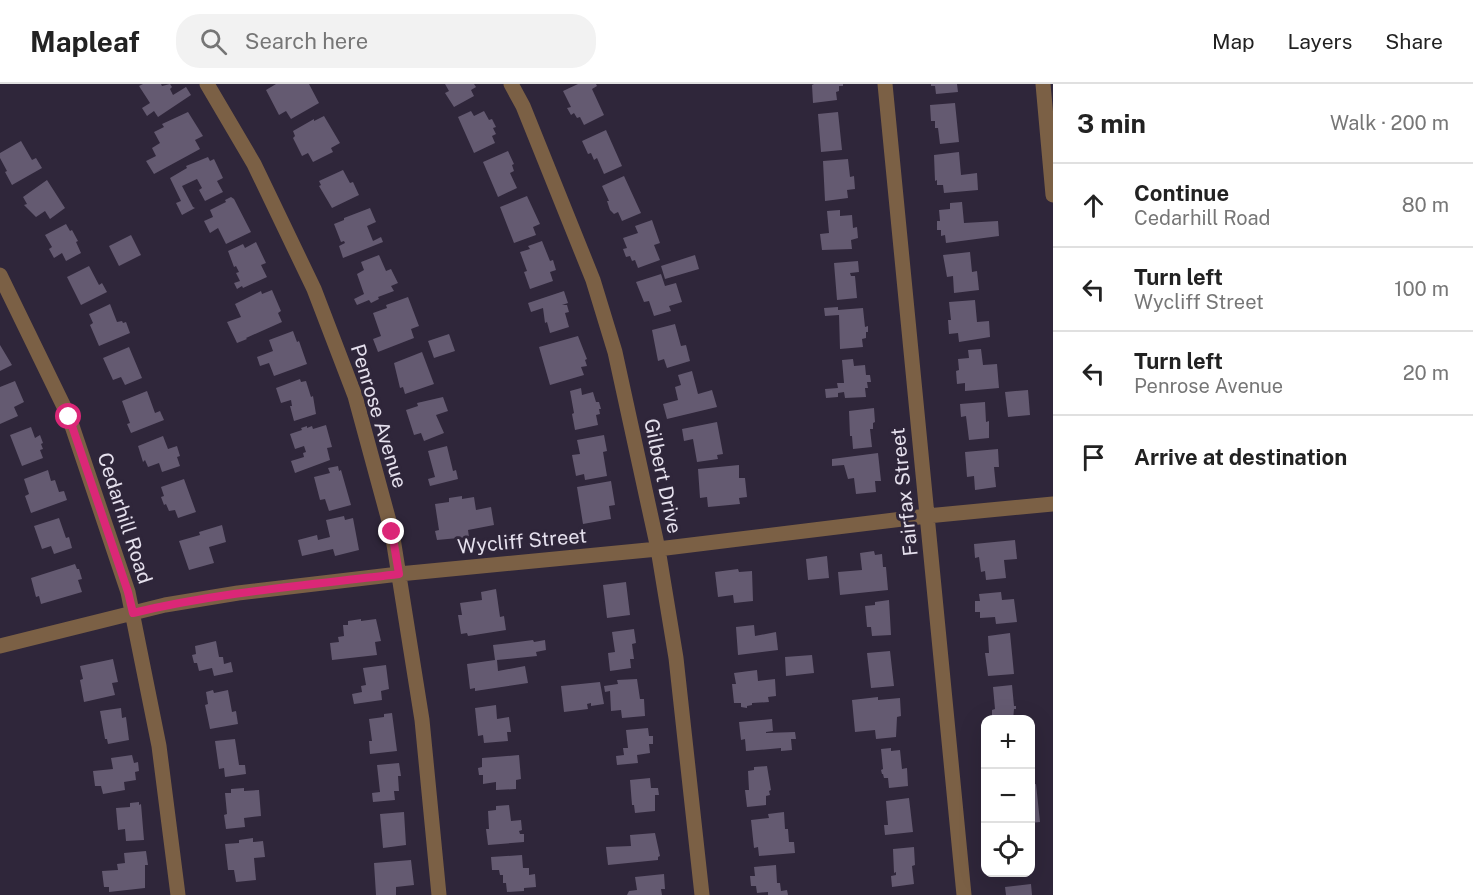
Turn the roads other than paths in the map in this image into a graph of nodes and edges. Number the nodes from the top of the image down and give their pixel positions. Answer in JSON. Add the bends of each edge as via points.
{"nodes":[{"id":1,"x":207,"y":84,"type":"edge"},
{"id":2,"x":512,"y":84,"type":"edge"},
{"id":3,"x":885,"y":84,"type":"edge"},
{"id":4,"x":1043,"y":84,"type":"edge"},
{"id":5,"x":1053,"y":195,"type":"edge"},
{"id":6,"x":0,"y":275,"type":"edge"},
{"id":7,"x":1053,"y":504,"type":"edge"},
{"id":8,"x":927,"y":516,"type":"junction"},
{"id":9,"x":657,"y":549,"type":"junction"},
{"id":10,"x":399,"y":574,"type":"junction"},
{"id":11,"x":133,"y":613,"type":"junction"},
{"id":12,"x":0,"y":646,"type":"edge"},
{"id":13,"x":178,"y":895,"type":"edge"},
{"id":14,"x":439,"y":895,"type":"edge"},
{"id":15,"x":702,"y":895,"type":"edge"},
{"id":16,"x":964,"y":895,"type":"edge"}],
"edges":[{"from":1,"to":10,"type":"street","name":"Penrose Avenue","via":[[254,164],[314,289],[355,396],[392,532]]},
{"from":2,"to":9,"type":"street","name":"Gilbert Drive","via":[[593,280],[615,352]]},
{"from":3,"to":8,"type":"street","name":"Fairfax Street"},
{"from":4,"to":5,"type":"street"},
{"from":6,"to":11,"type":"street","name":"Cedarhill Road","via":[[69,417]]},
{"from":7,"to":8,"type":"street","name":"Wycliff Street"},
{"from":8,"to":9,"type":"street","name":"Wycliff Street"},
{"from":8,"to":16,"type":"street","name":"Fairfax Street"},
{"from":9,"to":10,"type":"street","name":"Wycliff Street"},
{"from":9,"to":15,"type":"street","name":"Gilbert Drive","via":[[676,658]]},
{"from":10,"to":11,"type":"street","name":"Wycliff Street","via":[[238,593]]},
{"from":10,"to":14,"type":"street","name":"Penrose Avenue","via":[[422,720]]},
{"from":11,"to":12,"type":"street","name":"Wycliff Street"},
{"from":11,"to":13,"type":"street","name":"Cedarhill Road","via":[[159,746]]}]}
